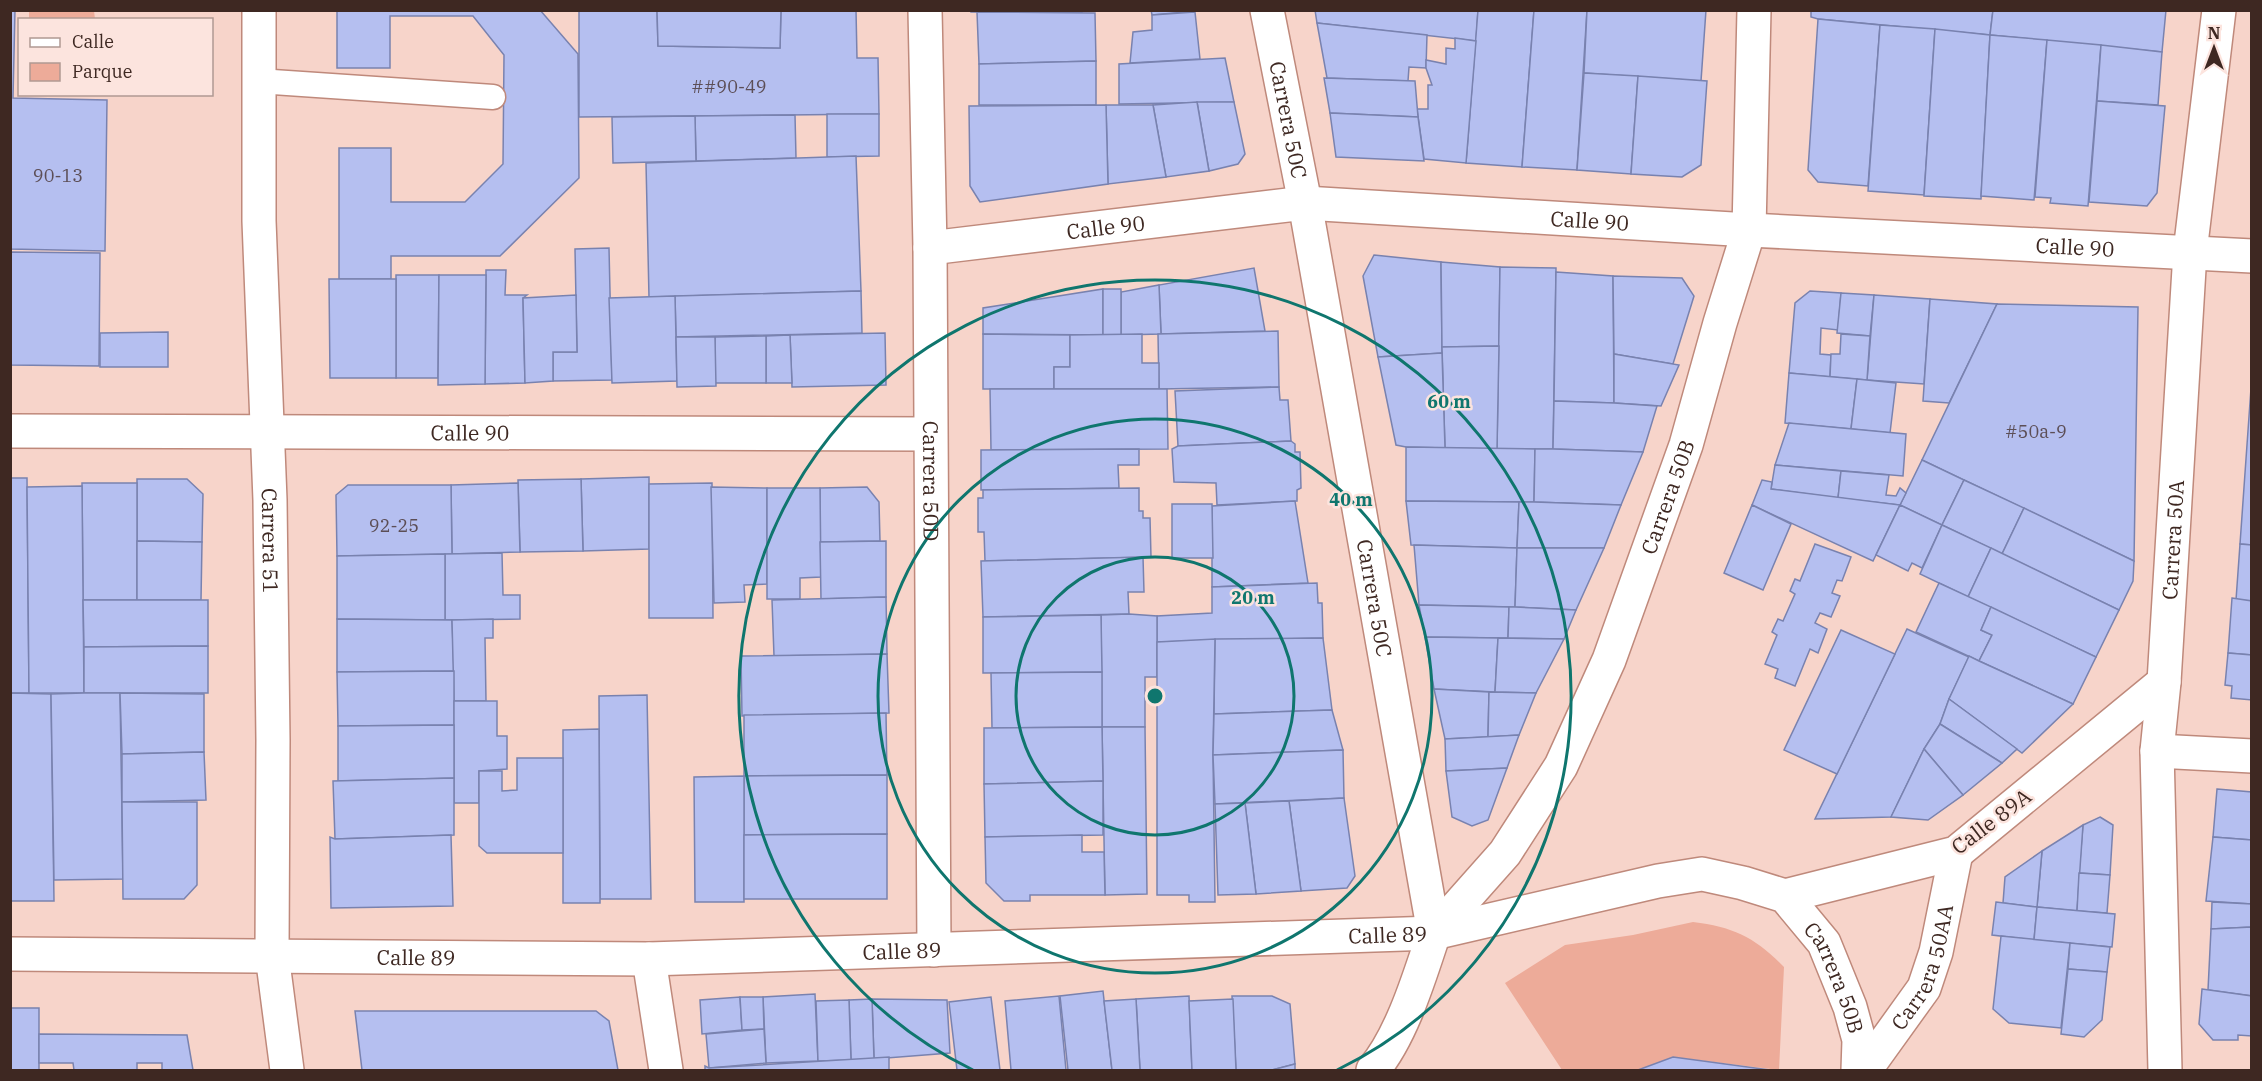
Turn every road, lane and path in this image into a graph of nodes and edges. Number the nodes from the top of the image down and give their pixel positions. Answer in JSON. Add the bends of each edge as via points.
{"nodes":[{"id":1,"x":259,"y":10,"type":"edge"},
{"id":2,"x":925,"y":10,"type":"edge"},
{"id":3,"x":1267,"y":10,"type":"edge"},
{"id":4,"x":1754,"y":10,"type":"edge"},
{"id":5,"x":2219,"y":10,"type":"edge"},
{"id":6,"x":258,"y":81,"type":"junction"},
{"id":7,"x":493,"y":97,"type":"dead end"},
{"id":8,"x":1305,"y":203,"type":"junction"},
{"id":9,"x":1749,"y":230,"type":"junction"},
{"id":10,"x":930,"y":248,"type":"junction"},
{"id":11,"x":2190,"y":252,"type":"junction"},
{"id":12,"x":2252,"y":256,"type":"edge"},
{"id":13,"x":10,"y":431,"type":"edge"},
{"id":14,"x":266,"y":431,"type":"junction"},
{"id":15,"x":930,"y":434,"type":"junction"},
{"id":16,"x":2164,"y":682,"type":"junction"},
{"id":17,"x":2157,"y":751,"type":"junction"},
{"id":18,"x":2252,"y":756,"type":"edge"},
{"id":19,"x":1956,"y":853,"type":"junction"},
{"id":20,"x":1785,"y":896,"type":"junction"},
{"id":21,"x":1434,"y":933,"type":"junction"},
{"id":22,"x":934,"y":950,"type":"junction"},
{"id":23,"x":10,"y":954,"type":"edge"},
{"id":24,"x":272,"y":955,"type":"junction"},
{"id":25,"x":648,"y":959,"type":"junction"},
{"id":26,"x":287,"y":1071,"type":"edge"},
{"id":27,"x":666,"y":1071,"type":"edge"},
{"id":28,"x":1373,"y":1071,"type":"edge"},
{"id":29,"x":1858,"y":1071,"type":"edge"},
{"id":30,"x":1865,"y":1071,"type":"edge"},
{"id":31,"x":2165,"y":1071,"type":"edge"}],
"edges":[{"from":1,"to":6,"type":"street","name":"Carrera 51"},
{"from":2,"to":10,"type":"street","name":"Carrera 50D"},
{"from":3,"to":8,"type":"street","name":"Carrera 50C"},
{"from":4,"to":9,"type":"street","name":"Carrera 50B"},
{"from":5,"to":11,"type":"street","name":"Carrera 50A"},
{"from":6,"to":7,"type":"lane"},
{"from":6,"to":14,"type":"street","name":"Carrera 51"},
{"from":8,"to":9,"type":"street","name":"Calle 90"},
{"from":8,"to":10,"type":"street","name":"Calle 90"},
{"from":8,"to":21,"type":"street","name":"Carrera 50C"},
{"from":9,"to":11,"type":"street","name":"Calle 90"},
{"from":9,"to":21,"type":"street","name":"Carrera 50B","via":[[1686,445],[1609,660],[1561,766],[1505,853]]},
{"from":10,"to":15,"type":"street","name":"Carrera 50D"},
{"from":11,"to":12,"type":"street","name":"Calle 90"},
{"from":11,"to":16,"type":"street","name":"Carrera 50A"},
{"from":13,"to":14,"type":"street","name":"Calle 90"},
{"from":14,"to":15,"type":"street","name":"Calle 90"},
{"from":14,"to":24,"type":"street","name":"Carrera 51","via":[[273,740]]},
{"from":15,"to":22,"type":"street","name":"Carrera 50D"},
{"from":16,"to":17,"type":"street","name":"Carrera 50A"},
{"from":16,"to":19,"type":"street","name":"Calle 89A"},
{"from":17,"to":18,"type":"street"},
{"from":17,"to":31,"type":"street","name":"Carrera 50A"},
{"from":19,"to":20,"type":"street","name":"Calle 89A"},
{"from":19,"to":30,"type":"street","name":"Carrera 50AA","via":[[1936,951],[1924,988]]},
{"from":20,"to":21,"type":"street","name":"Calle 89","via":[[1702,874]]},
{"from":20,"to":29,"type":"street","name":"Carrera 50B","via":[[1824,943],[1859,1040]]},
{"from":21,"to":22,"type":"street","name":"Calle 89"},
{"from":21,"to":28,"type":"street","name":"Carrera 50C","via":[[1411,1000]]},
{"from":22,"to":25,"type":"street","name":"Calle 89"},
{"from":23,"to":24,"type":"street","name":"Calle 89"},
{"from":24,"to":25,"type":"street","name":"Calle 89"},
{"from":24,"to":26,"type":"street","name":"Carrera 51"},
{"from":25,"to":27,"type":"street"}]}
